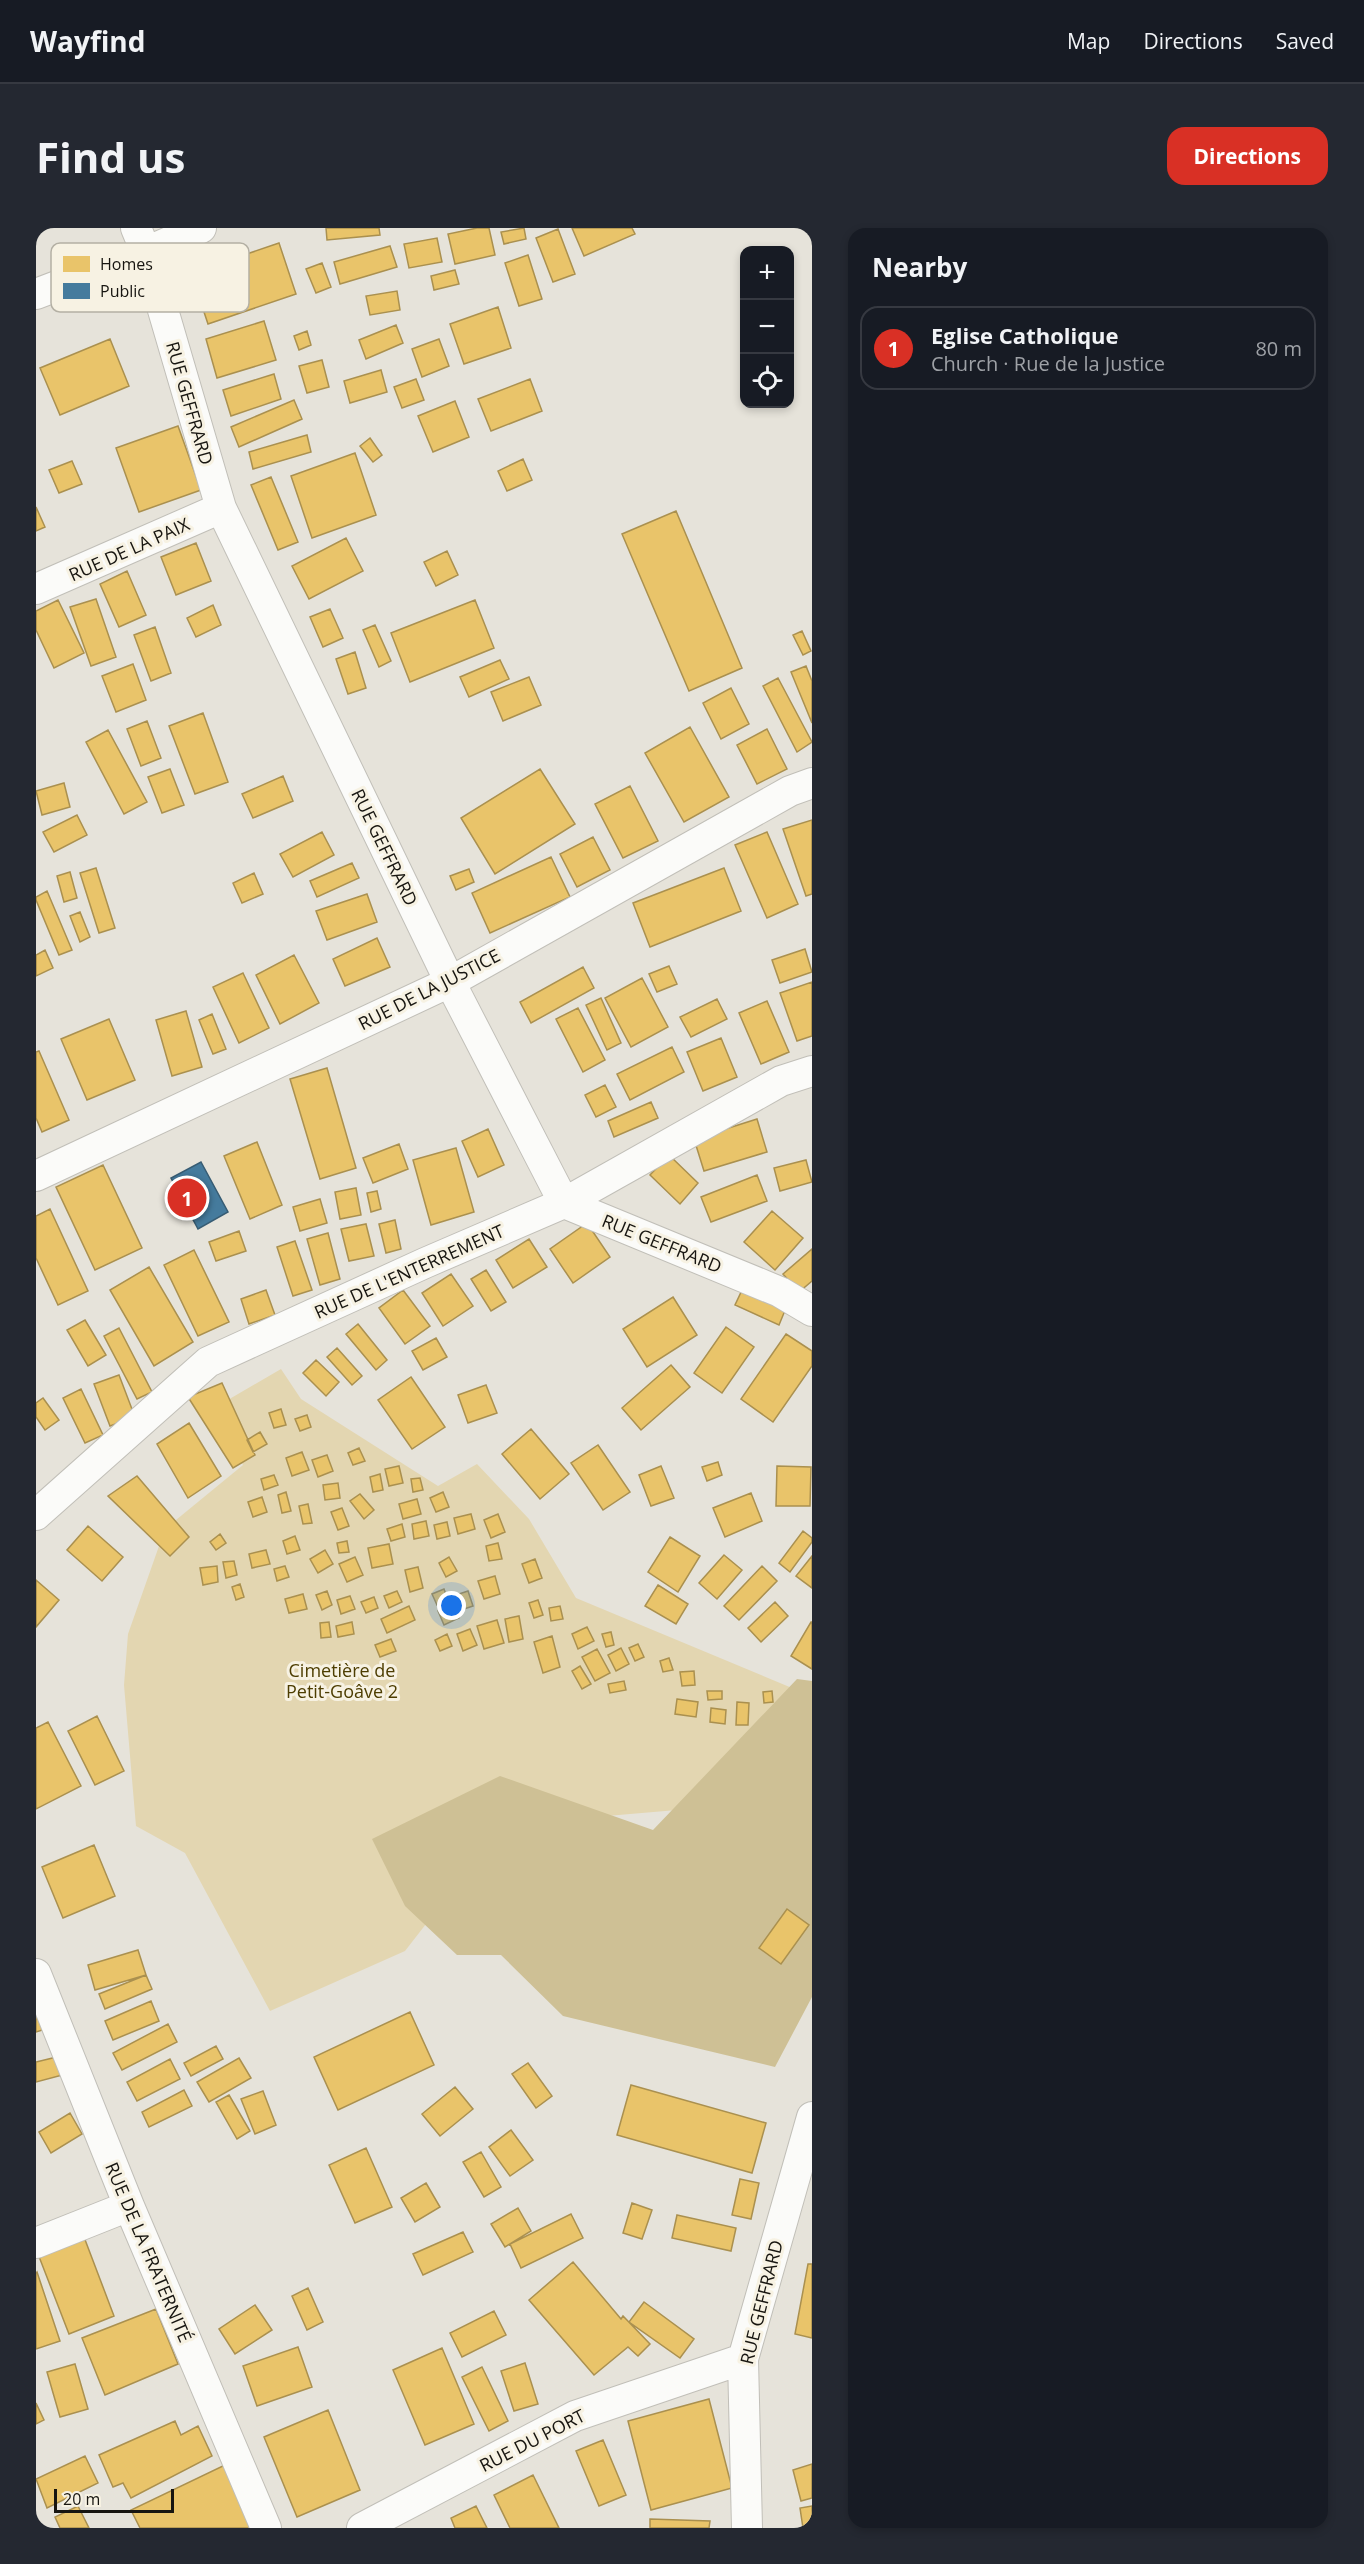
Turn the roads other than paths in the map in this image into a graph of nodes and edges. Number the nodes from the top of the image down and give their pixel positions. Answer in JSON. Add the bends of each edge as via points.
{"nodes":[{"id":1,"x":201,"y":228,"type":"edge"},
{"id":2,"x":141,"y":240,"type":"edge"},
{"id":3,"x":51,"y":286,"type":"edge"},
{"id":4,"x":36,"y":294,"type":"edge"},
{"id":5,"x":162,"y":312,"type":"edge"},
{"id":6,"x":221,"y":508,"type":"junction"},
{"id":7,"x":36,"y":589,"type":"edge"},
{"id":8,"x":812,"y":783,"type":"edge"},
{"id":9,"x":450,"y":982,"type":"junction"},
{"id":10,"x":812,"y":1071,"type":"edge"},
{"id":11,"x":36,"y":1176,"type":"edge"},
{"id":12,"x":564,"y":1203,"type":"junction"},
{"id":13,"x":812,"y":1311,"type":"edge"},
{"id":14,"x":36,"y":1515,"type":"edge"},
{"id":15,"x":36,"y":1974,"type":"edge"},
{"id":16,"x":812,"y":2117,"type":"edge"},
{"id":17,"x":129,"y":2206,"type":"junction"},
{"id":18,"x":36,"y":2243,"type":"edge"},
{"id":19,"x":742,"y":2359,"type":"junction"},
{"id":20,"x":266,"y":2528,"type":"edge"},
{"id":21,"x":362,"y":2528,"type":"edge"},
{"id":22,"x":747,"y":2528,"type":"edge"}],
"edges":[{"from":1,"to":2,"type":"street"},
{"from":3,"to":4,"type":"street"},
{"from":5,"to":6,"type":"street","name":"RUE GEFFRARD"},
{"from":6,"to":7,"type":"street","name":"RUE DE LA PAIX"},
{"from":6,"to":9,"type":"street","name":"RUE GEFFRARD"},
{"from":8,"to":9,"type":"street","name":"RUE DE LA JUSTICE","via":[[790,791]]},
{"from":9,"to":11,"type":"street","name":"RUE DE LA JUSTICE"},
{"from":9,"to":12,"type":"street","name":"RUE GEFFRARD"},
{"from":10,"to":12,"type":"street","name":"RUE DE L'ENTERREMENT","via":[[781,1081]]},
{"from":12,"to":13,"type":"street","name":"RUE GEFFRARD","via":[[780,1292]]},
{"from":12,"to":14,"type":"street","name":"RUE DE L'ENTERREMENT","via":[[208,1362]]},
{"from":15,"to":17,"type":"street","name":"RUE DE LA FRATERNITÉ"},
{"from":16,"to":19,"type":"street","name":"RUE GEFFRARD"},
{"from":17,"to":18,"type":"street"},
{"from":17,"to":20,"type":"street","name":"RUE DE LA FRATERNITÉ"},
{"from":19,"to":21,"type":"street","name":"RUE DU PORT","via":[[575,2416]]},
{"from":19,"to":22,"type":"street","name":"RUE GEFFRARD"}]}
